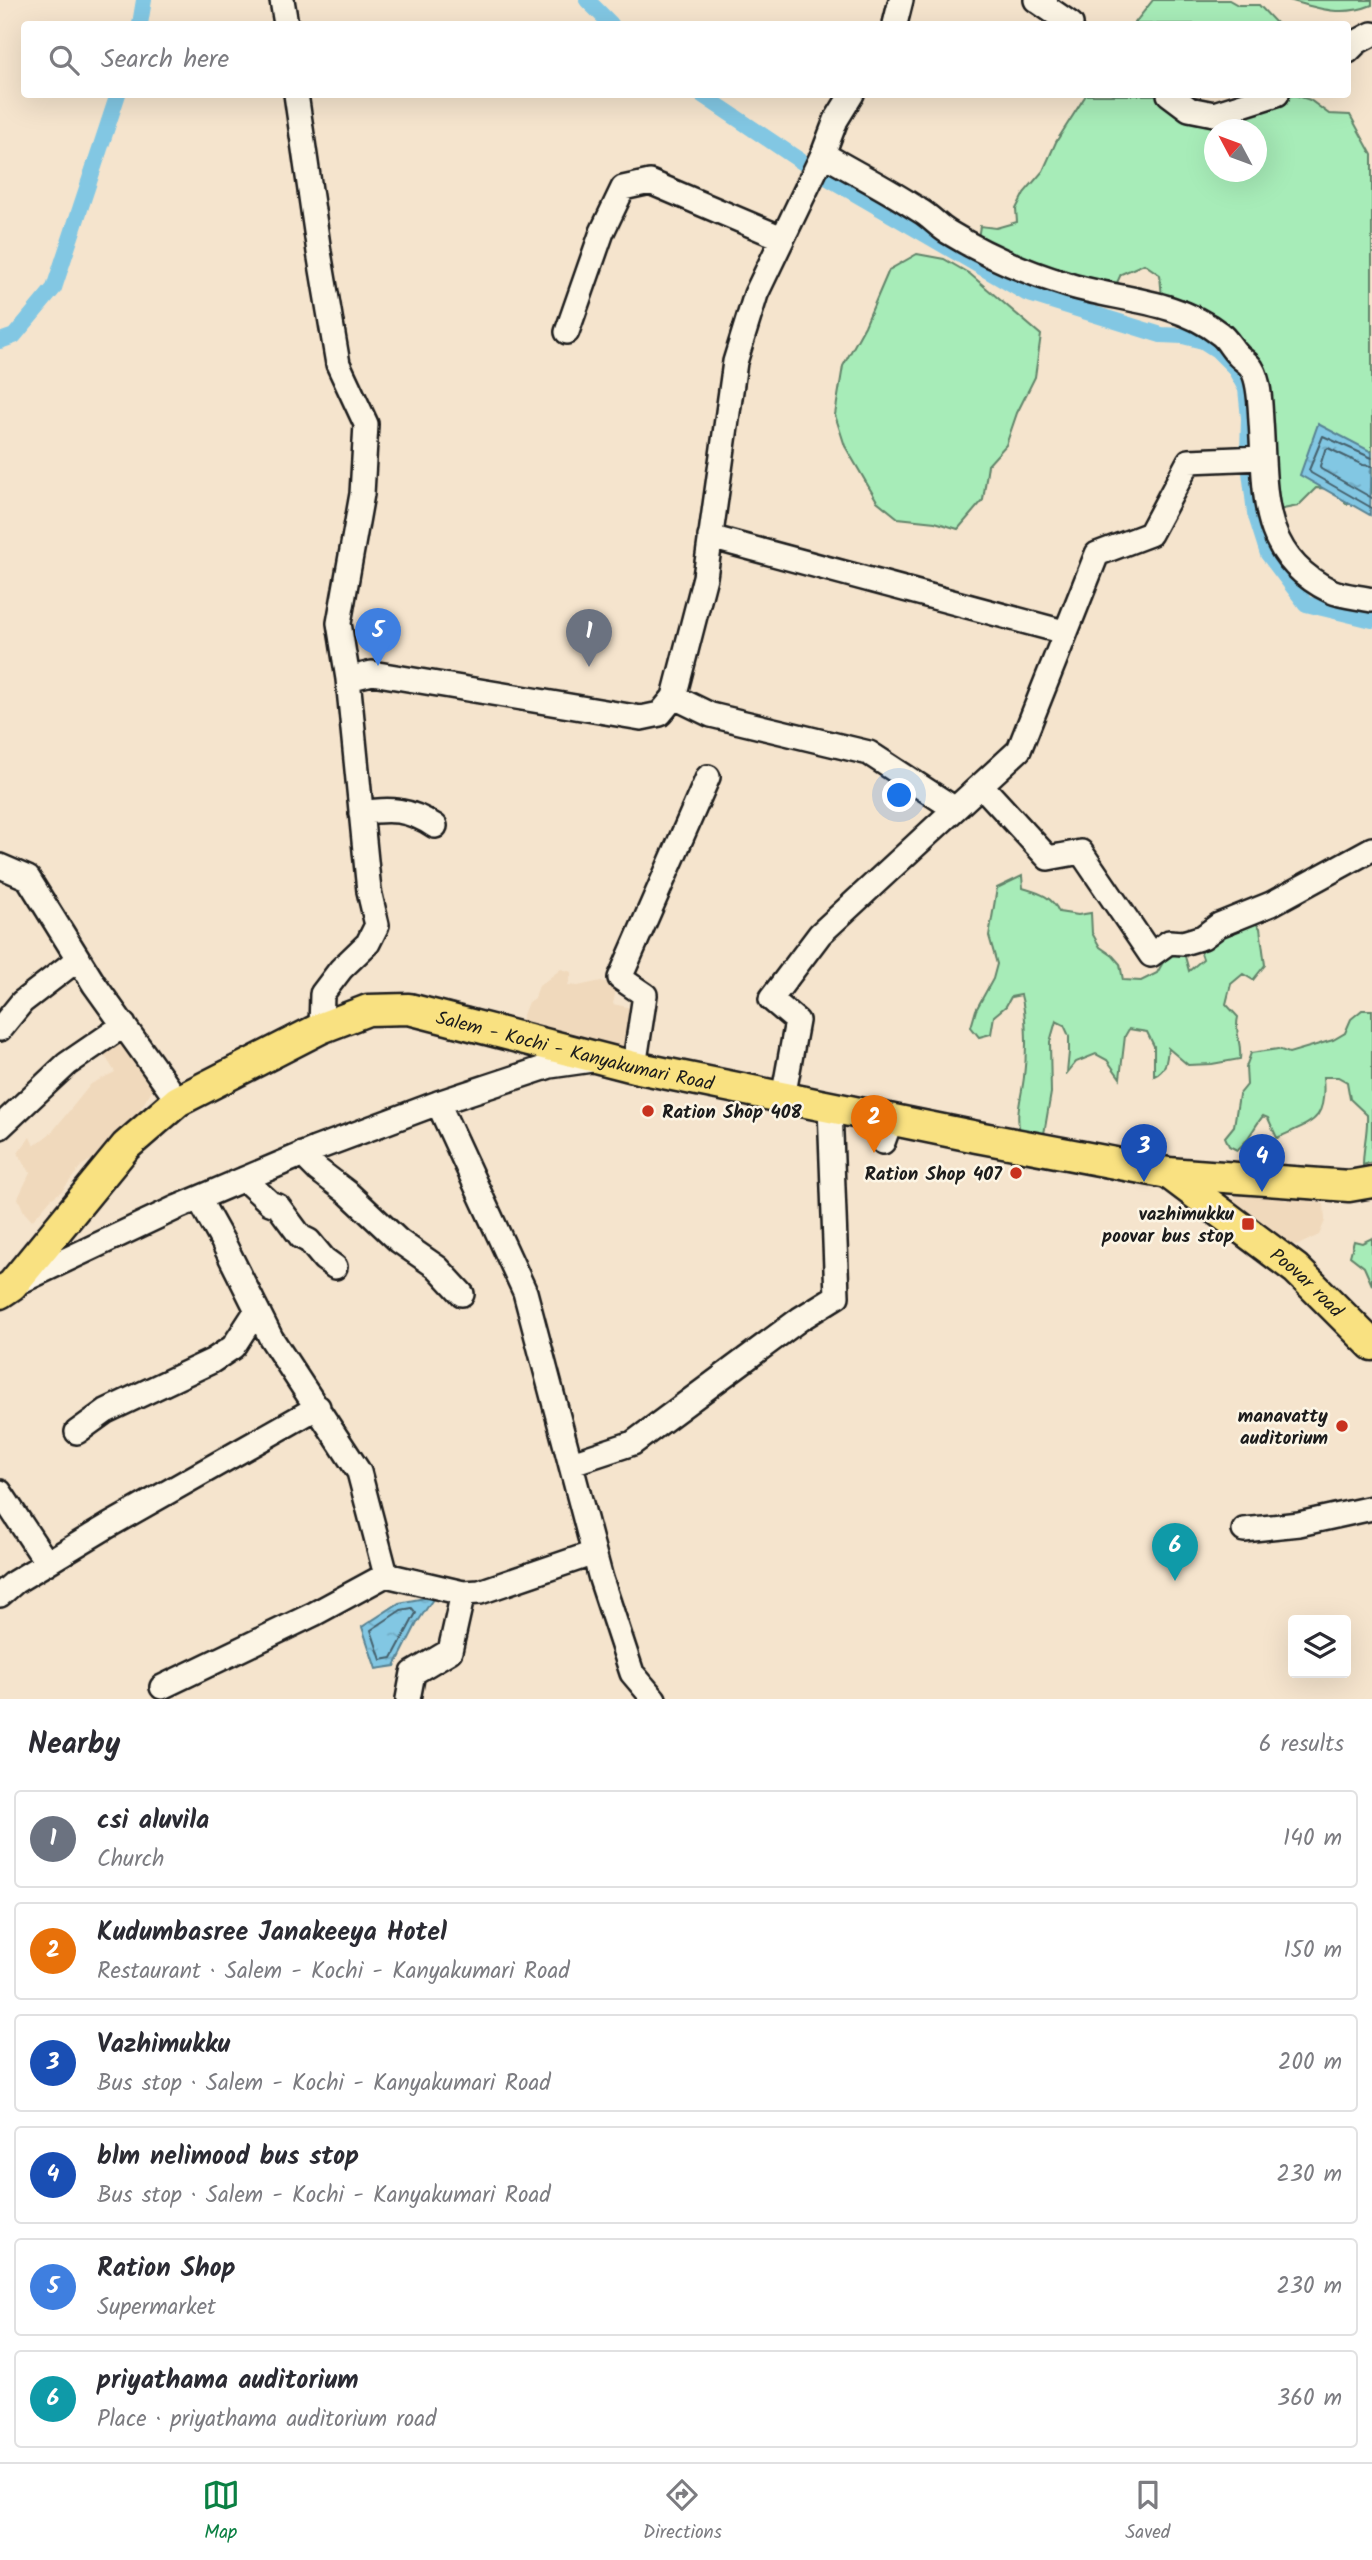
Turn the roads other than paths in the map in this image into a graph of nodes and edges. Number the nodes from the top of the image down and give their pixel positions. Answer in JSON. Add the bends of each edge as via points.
{"nodes":[{"id":1,"x":282,"y":0,"type":"edge"},
{"id":2,"x":901,"y":0,"type":"edge"},
{"id":3,"x":1036,"y":0,"type":"edge"},
{"id":4,"x":286,"y":21,"type":"edge"},
{"id":5,"x":896,"y":21,"type":"edge"},
{"id":6,"x":1067,"y":21,"type":"edge"},
{"id":7,"x":1372,"y":34,"type":"edge"},
{"id":8,"x":1351,"y":48,"type":"edge"},
{"id":9,"x":297,"y":98,"type":"edge"},
{"id":10,"x":850,"y":98,"type":"edge"},
{"id":11,"x":1174,"y":98,"type":"edge"},
{"id":12,"x":1264,"y":98,"type":"edge"},
{"id":13,"x":822,"y":154,"type":"junction"},
{"id":14,"x":782,"y":238,"type":"junction"},
{"id":15,"x":567,"y":332,"type":"dead end"},
{"id":16,"x":1261,"y":458,"type":"junction"},
{"id":17,"x":710,"y":537,"type":"junction"},
{"id":18,"x":1372,"y":600,"type":"edge"},
{"id":19,"x":1064,"y":632,"type":"junction"},
{"id":20,"x":348,"y":679,"type":"junction"},
{"id":21,"x":674,"y":697,"type":"junction"},
{"id":22,"x":708,"y":777,"type":"dead end"},
{"id":23,"x":981,"y":785,"type":"junction"},
{"id":24,"x":955,"y":809,"type":"junction"},
{"id":25,"x":361,"y":813,"type":"junction"},
{"id":26,"x":435,"y":826,"type":"dead end"},
{"id":27,"x":1372,"y":849,"type":"edge"},
{"id":28,"x":0,"y":866,"type":"edge"},
{"id":29,"x":78,"y":959,"type":"junction"},
{"id":30,"x":124,"y":1025,"type":"junction"},
{"id":31,"x":321,"y":1028,"type":"junction"},
{"id":32,"x":0,"y":1029,"type":"edge"},
{"id":33,"x":599,"y":1059,"type":"junction"},
{"id":34,"x":634,"y":1067,"type":"junction"},
{"id":35,"x":783,"y":1098,"type":"junction"},
{"id":36,"x":178,"y":1101,"type":"junction"},
{"id":37,"x":438,"y":1103,"type":"junction"},
{"id":38,"x":830,"y":1107,"type":"junction"},
{"id":39,"x":0,"y":1128,"type":"edge"},
{"id":40,"x":302,"y":1154,"type":"junction"},
{"id":41,"x":1168,"y":1173,"type":"junction"},
{"id":42,"x":244,"y":1180,"type":"junction"},
{"id":43,"x":1372,"y":1182,"type":"edge"},
{"id":44,"x":199,"y":1199,"type":"junction"},
{"id":45,"x":335,"y":1267,"type":"dead end"},
{"id":46,"x":6,"y":1289,"type":"edge"},
{"id":47,"x":462,"y":1294,"type":"dead end"},
{"id":48,"x":257,"y":1310,"type":"junction"},
{"id":49,"x":1372,"y":1345,"type":"edge"},
{"id":50,"x":318,"y":1407,"type":"junction"},
{"id":51,"x":78,"y":1433,"type":"dead end"},
{"id":52,"x":572,"y":1463,"type":"junction"},
{"id":53,"x":0,"y":1492,"type":"edge"},
{"id":54,"x":1372,"y":1508,"type":"edge"},
{"id":55,"x":1244,"y":1530,"type":"dead end"},
{"id":56,"x":594,"y":1553,"type":"junction"},
{"id":57,"x":47,"y":1563,"type":"junction"},
{"id":58,"x":386,"y":1575,"type":"junction"},
{"id":59,"x":463,"y":1593,"type":"junction"},
{"id":60,"x":0,"y":1595,"type":"edge"},
{"id":61,"x":162,"y":1687,"type":"dead end"},
{"id":62,"x":408,"y":1699,"type":"edge"},
{"id":63,"x":654,"y":1699,"type":"edge"}],
"edges":[{"from":1,"to":4,"type":"street"},
{"from":2,"to":5,"type":"street"},
{"from":3,"to":6,"type":"street"},
{"from":7,"to":8,"type":"street"},
{"from":9,"to":20,"type":"street","via":[[338,365],[366,424],[362,494],[339,623]]},
{"from":10,"to":13,"type":"street"},
{"from":11,"to":12,"type":"street","via":[[1189,109],[1214,114]]},
{"from":13,"to":14,"type":"street"},
{"from":13,"to":16,"type":"street","via":[[988,253],[1066,285],[1156,304],[1223,336],[1252,368],[1260,406]]},
{"from":14,"to":15,"type":"street","via":[[650,182],[623,188],[602,232]]},
{"from":14,"to":17,"type":"street","via":[[756,294],[735,362]]},
{"from":16,"to":18,"type":"street","via":[[1273,529],[1286,557],[1333,592]]},
{"from":16,"to":19,"type":"street","via":[[1189,461],[1150,534],[1097,554]]},
{"from":17,"to":19,"type":"street"},
{"from":17,"to":21,"type":"street","via":[[705,577]]},
{"from":19,"to":23,"type":"street","via":[[1018,750]]},
{"from":20,"to":21,"type":"street","via":[[372,673],[641,718],[660,714]]},
{"from":20,"to":25,"type":"street"},
{"from":21,"to":24,"type":"street","via":[[710,715],[869,753]]},
{"from":22,"to":34,"type":"street","via":[[621,978],[645,995]]},
{"from":23,"to":24,"type":"street"},
{"from":23,"to":27,"type":"street","via":[[1048,858],[1081,852],[1151,955],[1169,942],[1203,937]]},
{"from":24,"to":35,"type":"street","via":[[820,934],[771,999],[797,1021]]},
{"from":25,"to":26,"type":"street","via":[[388,809],[422,817]]},
{"from":25,"to":31,"type":"street","via":[[377,925],[368,943],[322,994]]},
{"from":28,"to":29,"type":"street","via":[[28,878]]},
{"from":29,"to":30,"type":"street"},
{"from":29,"to":32,"type":"street","via":[[22,1002]]},
{"from":30,"to":36,"type":"street"},
{"from":30,"to":39,"type":"street","via":[[67,1064]]},
{"from":31,"to":33,"type":"main road","name":"Salem - Kochi - Kanyakumari Road","via":[[368,1010],[409,1009]]},
{"from":31,"to":36,"type":"main road","name":"Salem - Kochi - Kanyakumari Road"},
{"from":33,"to":34,"type":"main road","name":"Salem - Kochi - Kanyakumari Road"},
{"from":33,"to":37,"type":"street","via":[[550,1066]]},
{"from":34,"to":35,"type":"main road","name":"Salem - Kochi - Kanyakumari Road"},
{"from":35,"to":38,"type":"main road","name":"Salem - Kochi - Kanyakumari Road"},
{"from":36,"to":46,"type":"main road","name":"Salem - Kochi - Kanyakumari Road","via":[[126,1146]]},
{"from":37,"to":40,"type":"street"},
{"from":37,"to":52,"type":"street","via":[[526,1292]]},
{"from":38,"to":41,"type":"main road","name":"Salem - Kochi - Kanyakumari Road","via":[[887,1131]]},
{"from":38,"to":52,"type":"street","via":[[837,1296],[633,1443]]},
{"from":40,"to":42,"type":"street"},
{"from":40,"to":47,"type":"street","via":[[399,1241],[430,1261]]},
{"from":41,"to":43,"type":"main road","name":"Salem - Kochi - Kanyakumari Road","via":[[1349,1186]]},
{"from":41,"to":49,"type":"main road","name":"Poovar road","via":[[1296,1269]]},
{"from":42,"to":44,"type":"street"},
{"from":42,"to":45,"type":"street","via":[[278,1206],[301,1237]]},
{"from":44,"to":46,"type":"street"},
{"from":44,"to":48,"type":"street"},
{"from":48,"to":50,"type":"street"},
{"from":48,"to":51,"type":"street","via":[[233,1347],[106,1411]]},
{"from":50,"to":57,"type":"street"},
{"from":50,"to":58,"type":"street","via":[[359,1472]]},
{"from":52,"to":56,"type":"street"},
{"from":53,"to":57,"type":"street"},
{"from":54,"to":55,"type":"street"},
{"from":56,"to":59,"type":"street","via":[[480,1592]]},
{"from":56,"to":63,"type":"street","via":[[632,1673]]},
{"from":57,"to":60,"type":"street"},
{"from":58,"to":59,"type":"street"},
{"from":58,"to":61,"type":"street"},
{"from":59,"to":62,"type":"street","via":[[450,1651],[413,1673]]}]}
